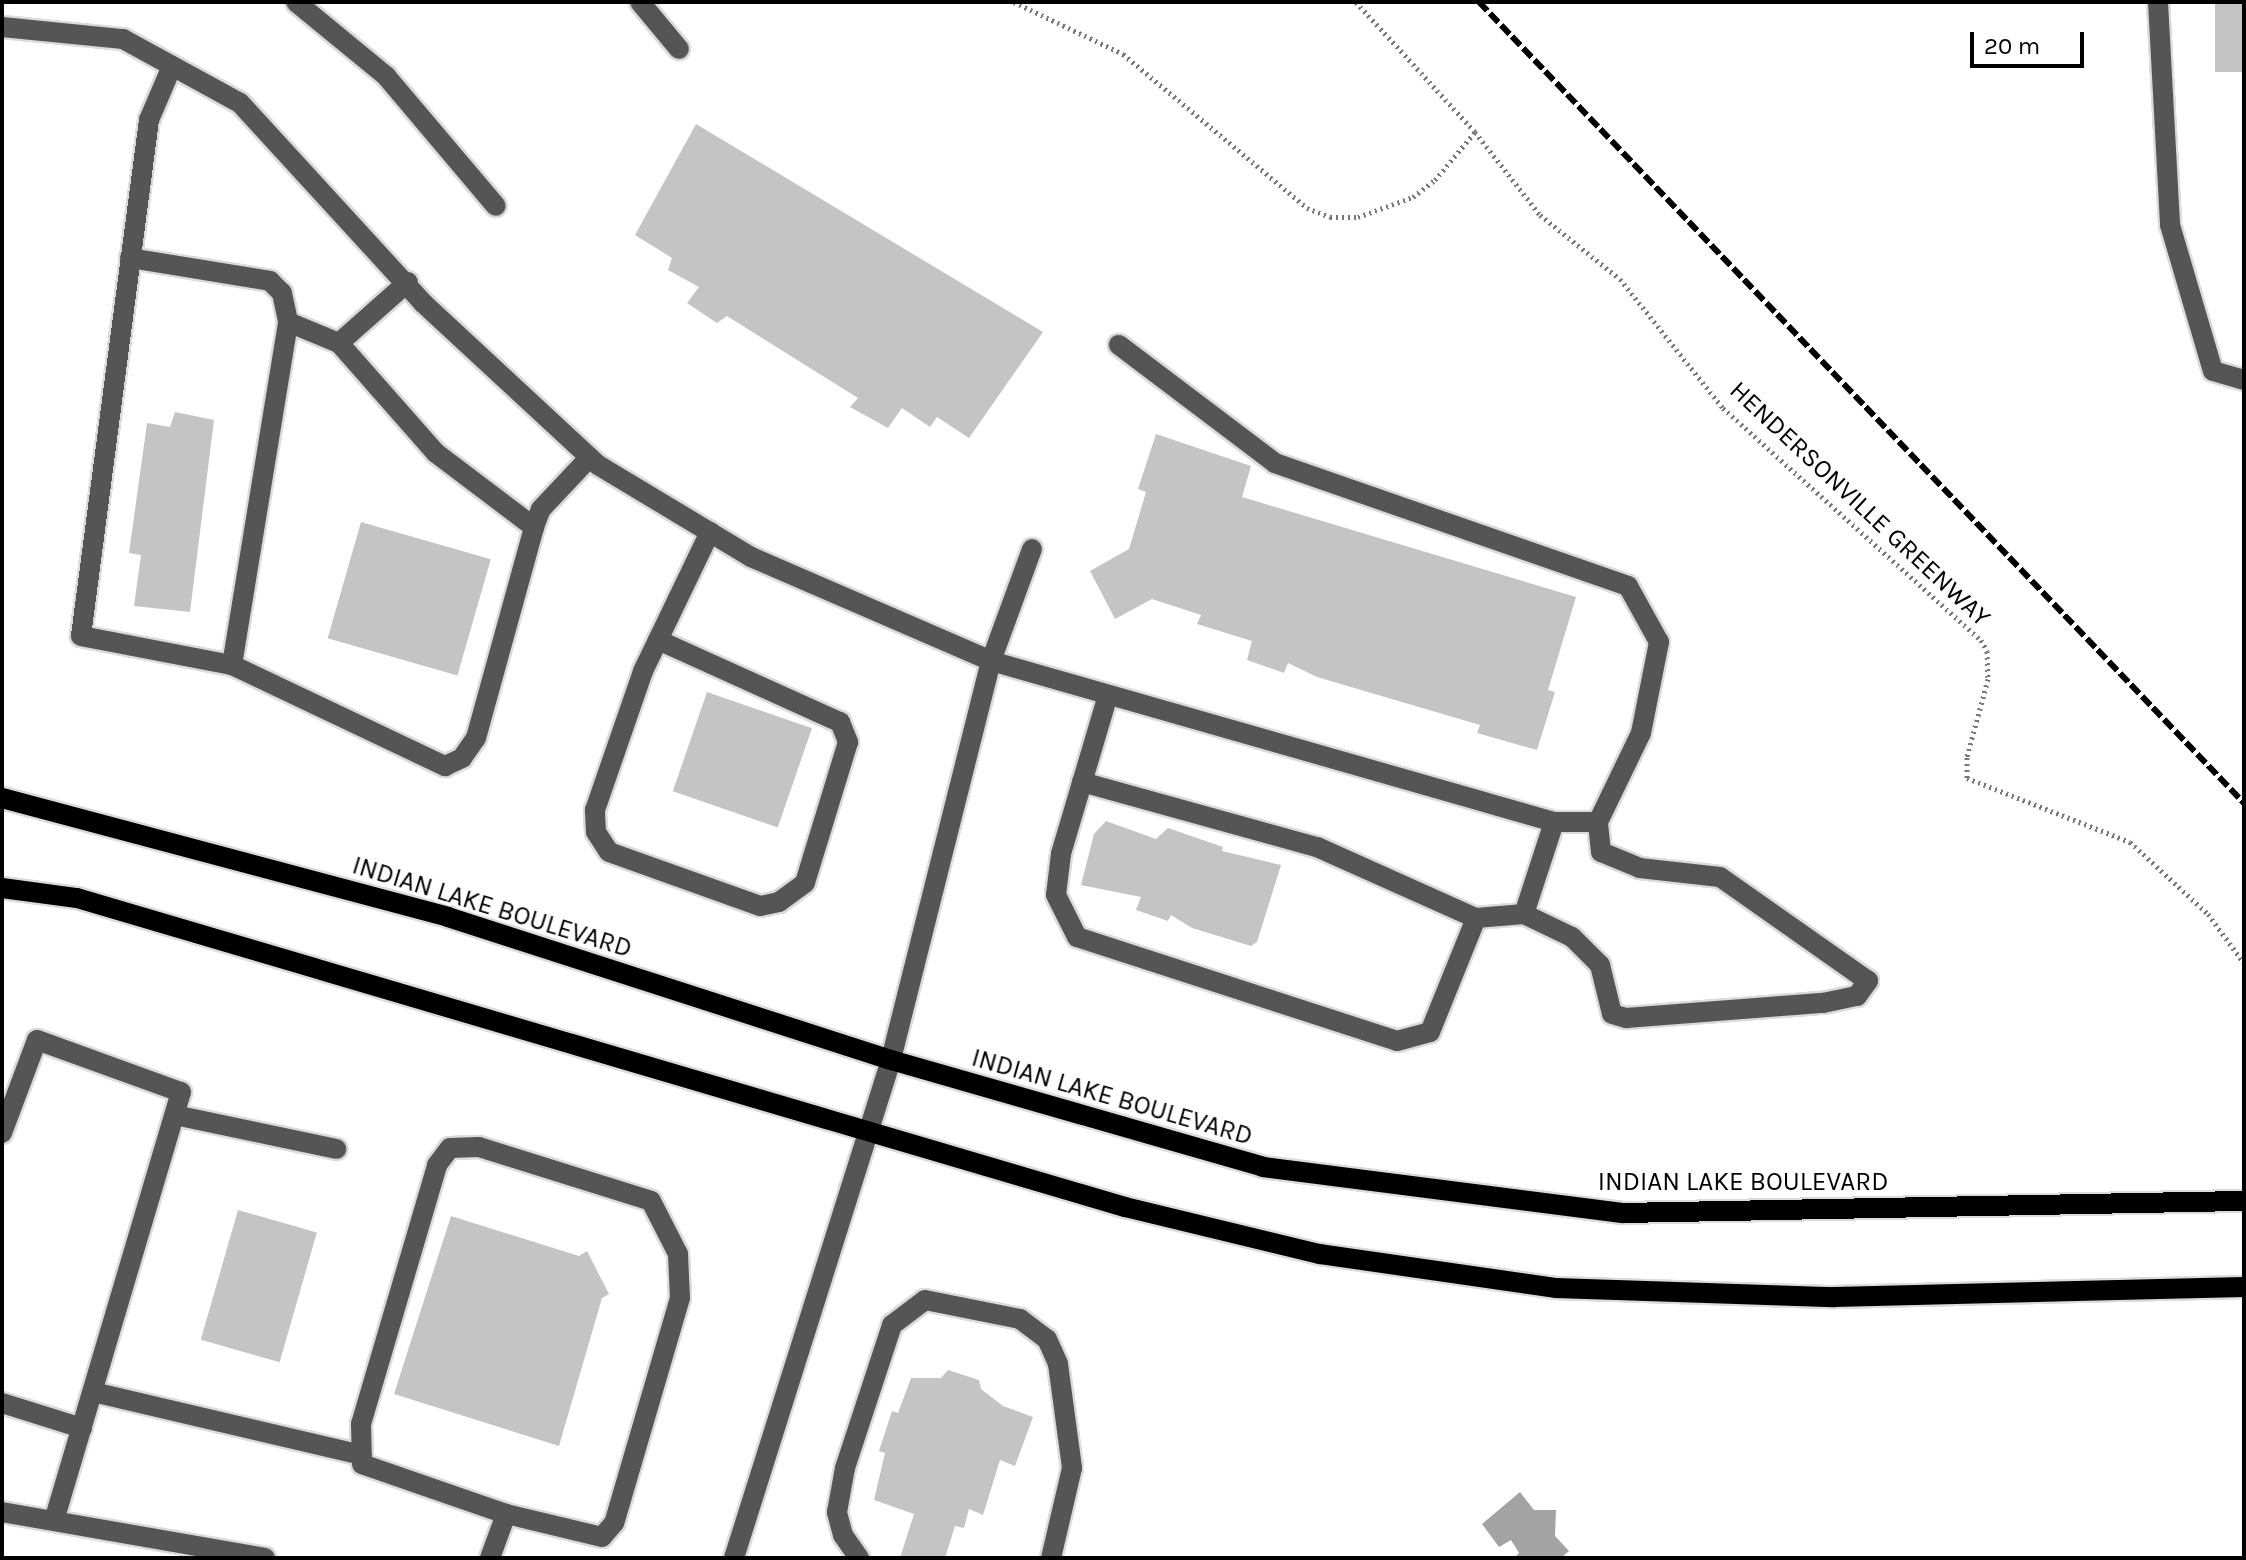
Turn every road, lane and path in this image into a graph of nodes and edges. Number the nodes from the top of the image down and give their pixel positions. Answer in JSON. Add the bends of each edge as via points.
{"nodes":[{"id":1,"x":296,"y":2,"type":"edge"},
{"id":2,"x":640,"y":2,"type":"edge"},
{"id":3,"x":1014,"y":2,"type":"edge"},
{"id":4,"x":1356,"y":2,"type":"edge"},
{"id":5,"x":2158,"y":2,"type":"edge"},
{"id":6,"x":2,"y":27,"type":"edge"},
{"id":7,"x":679,"y":49,"type":"dead end"},
{"id":8,"x":172,"y":66,"type":"junction"},
{"id":9,"x":1475,"y":132,"type":"junction"},
{"id":10,"x":496,"y":206,"type":"dead end"},
{"id":11,"x":130,"y":258,"type":"junction"},
{"id":12,"x":408,"y":282,"type":"junction"},
{"id":13,"x":288,"y":322,"type":"junction"},
{"id":14,"x":339,"y":343,"type":"junction"},
{"id":15,"x":1119,"y":345,"type":"dead end"},
{"id":16,"x":2244,"y":380,"type":"edge"},
{"id":17,"x":590,"y":457,"type":"junction"},
{"id":18,"x":534,"y":527,"type":"junction"},
{"id":19,"x":710,"y":532,"type":"junction"},
{"id":20,"x":1032,"y":549,"type":"dead end"},
{"id":21,"x":658,"y":640,"type":"junction"},
{"id":22,"x":991,"y":661,"type":"junction"},
{"id":23,"x":232,"y":665,"type":"junction"},
{"id":24,"x":1108,"y":695,"type":"junction"},
{"id":25,"x":1082,"y":782,"type":"junction"},
{"id":26,"x":2,"y":798,"type":"edge"},
{"id":27,"x":1554,"y":822,"type":"junction"},
{"id":28,"x":1598,"y":822,"type":"junction"},
{"id":29,"x":2,"y":888,"type":"edge"},
{"id":30,"x":1524,"y":914,"type":"junction"},
{"id":31,"x":1476,"y":918,"type":"junction"},
{"id":32,"x":2244,"y":963,"type":"edge"},
{"id":33,"x":891,"y":1060,"type":"junction"},
{"id":34,"x":175,"y":1115,"type":"junction"},
{"id":35,"x":869,"y":1130,"type":"junction"},
{"id":36,"x":2,"y":1133,"type":"edge"},
{"id":37,"x":336,"y":1149,"type":"dead end"},
{"id":38,"x":2242,"y":1201,"type":"edge"},
{"id":39,"x":2244,"y":1287,"type":"edge"},
{"id":40,"x":93,"y":1392,"type":"junction"},
{"id":41,"x":2,"y":1403,"type":"edge"},
{"id":42,"x":82,"y":1428,"type":"junction"},
{"id":43,"x":362,"y":1455,"type":"junction"},
{"id":44,"x":2,"y":1512,"type":"edge"},
{"id":45,"x":506,"y":1514,"type":"junction"},
{"id":46,"x":54,"y":1521,"type":"junction"},
{"id":47,"x":224,"y":1554,"type":"edge"},
{"id":48,"x":265,"y":1558,"type":"edge"},
{"id":49,"x":490,"y":1558,"type":"edge"},
{"id":50,"x":734,"y":1558,"type":"edge"},
{"id":51,"x":859,"y":1558,"type":"edge"},
{"id":52,"x":1051,"y":1558,"type":"edge"}],
"edges":[{"from":1,"to":10,"type":"street","via":[[386,76]]},
{"from":2,"to":7,"type":"street"},
{"from":3,"to":9,"type":"path","via":[[1123,54],[1307,208],[1330,217],[1358,217],[1413,197],[1435,180]]},
{"from":4,"to":9,"type":"path","name":"HENDERSONVILLE GREENWAY"},
{"from":5,"to":16,"type":"street","via":[[2170,225],[2213,371]]},
{"from":6,"to":8,"type":"street","via":[[123,39]]},
{"from":8,"to":11,"type":"street","via":[[149,120]]},
{"from":8,"to":12,"type":"street","via":[[240,103]]},
{"from":9,"to":32,"type":"path","name":"HENDERSONVILLE GREENWAY","via":[[1540,215],[1620,279],[1692,372],[1765,451],[1981,640],[1988,679],[1967,757],[1967,778],[2130,842],[2208,914]]},
{"from":11,"to":13,"type":"street","via":[[270,281],[282,293]]},
{"from":11,"to":23,"type":"street","via":[[81,636]]},
{"from":12,"to":14,"type":"street"},
{"from":12,"to":17,"type":"street","via":[[423,303]]},
{"from":13,"to":14,"type":"street"},
{"from":13,"to":23,"type":"street"},
{"from":14,"to":18,"type":"street","via":[[436,453]]},
{"from":15,"to":28,"type":"street","via":[[1275,463],[1628,586],[1659,642],[1641,733]]},
{"from":17,"to":18,"type":"street","via":[[541,509]]},
{"from":17,"to":19,"type":"street"},
{"from":18,"to":23,"type":"street","via":[[476,738],[462,758],[445,766]]},
{"from":19,"to":21,"type":"street"},
{"from":19,"to":22,"type":"street","via":[[751,557]]},
{"from":20,"to":22,"type":"street"},
{"from":21,"to":21,"type":"street","via":[[595,810],[596,832],[609,852],[760,906],[779,902],[805,883],[848,742],[840,722]]},
{"from":22,"to":24,"type":"street"},
{"from":22,"to":33,"type":"street"},
{"from":24,"to":25,"type":"street"},
{"from":24,"to":27,"type":"street"},
{"from":25,"to":31,"type":"street","via":[[1317,847]]},
{"from":25,"to":31,"type":"street","via":[[1056,895],[1077,937],[1127,956],[1397,1041],[1430,1032]]},
{"from":26,"to":33,"type":"main road","name":"INDIAN LAKE BOULEVARD","via":[[448,917]]},
{"from":27,"to":28,"type":"street"},
{"from":27,"to":30,"type":"street"},
{"from":28,"to":30,"type":"street","via":[[1601,852],[1640,868],[1720,877],[1868,981],[1857,996],[1823,1003],[1626,1018],[1612,1014],[1600,965],[1572,937]]},
{"from":29,"to":35,"type":"main road","via":[[77,898]]},
{"from":30,"to":31,"type":"street"},
{"from":33,"to":35,"type":"street"},
{"from":33,"to":38,"type":"main road","name":"INDIAN LAKE BOULEVARD","via":[[1263,1167],[1622,1213]]},
{"from":34,"to":36,"type":"street","via":[[181,1092],[37,1040]]},
{"from":34,"to":37,"type":"street"},
{"from":34,"to":40,"type":"street"},
{"from":35,"to":39,"type":"main road","via":[[1125,1207],[1320,1254],[1556,1288],[1834,1297]]},
{"from":35,"to":50,"type":"street"},
{"from":40,"to":42,"type":"street"},
{"from":40,"to":43,"type":"street"},
{"from":41,"to":42,"type":"street"},
{"from":42,"to":46,"type":"street"},
{"from":43,"to":45,"type":"street","via":[[362,1464]]},
{"from":43,"to":45,"type":"street","via":[[361,1424],[437,1165],[450,1148],[479,1147],[651,1201],[678,1254],[680,1298],[614,1523],[602,1537]]},
{"from":44,"to":46,"type":"street"},
{"from":45,"to":49,"type":"street"},
{"from":46,"to":47,"type":"street"},
{"from":47,"to":48,"type":"street"},
{"from":51,"to":52,"type":"street","via":[[843,1535],[837,1512],[845,1468],[892,1325],[925,1300],[1020,1319],[1047,1339],[1058,1364],[1072,1468]]}]}
